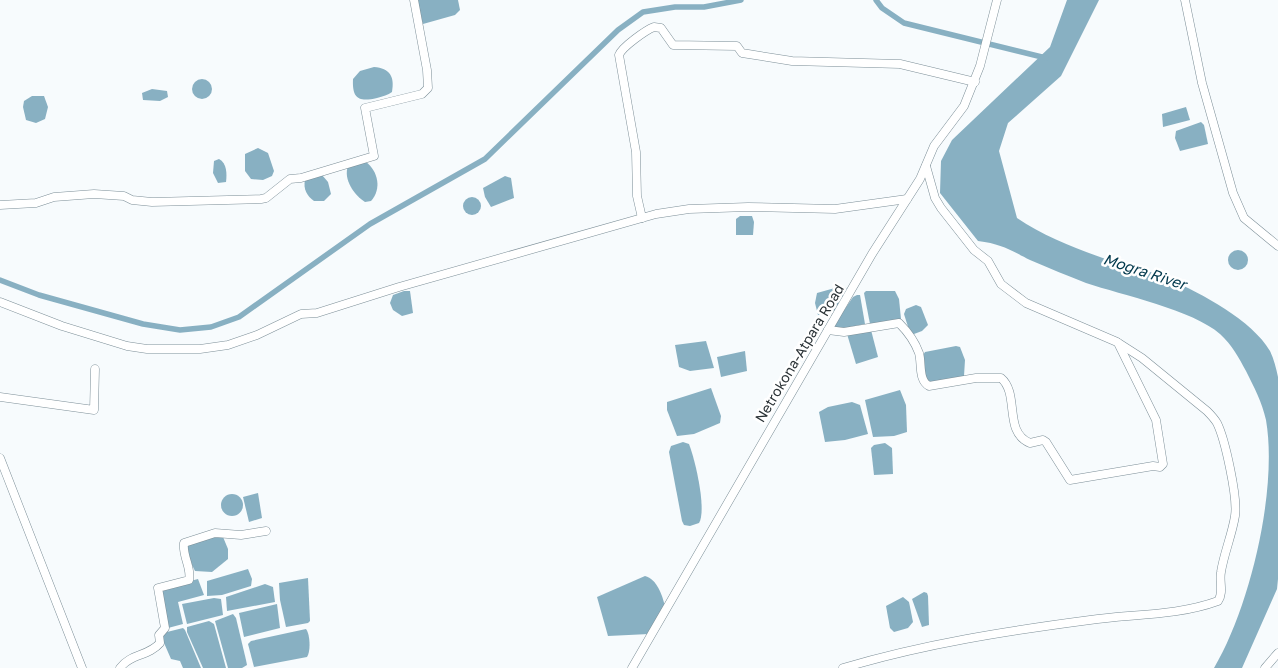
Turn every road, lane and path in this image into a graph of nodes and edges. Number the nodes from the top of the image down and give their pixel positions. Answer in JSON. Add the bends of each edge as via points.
{"nodes":[{"id":1,"x":414,"y":0,"type":"edge"},
{"id":2,"x":997,"y":0,"type":"edge"},
{"id":3,"x":1185,"y":0,"type":"edge"},
{"id":4,"x":975,"y":82,"type":"junction"},
{"id":5,"x":926,"y":166,"type":"junction"},
{"id":6,"x":907,"y":199,"type":"junction"},
{"id":7,"x":0,"y":205,"type":"edge"},
{"id":8,"x":642,"y":218,"type":"junction"},
{"id":9,"x":1278,"y":246,"type":"edge"},
{"id":10,"x":0,"y":302,"type":"edge"},
{"id":11,"x":828,"y":330,"type":"junction"},
{"id":12,"x":1117,"y":342,"type":"junction"},
{"id":13,"x":95,"y":369,"type":"dead end"},
{"id":14,"x":0,"y":397,"type":"edge"},
{"id":15,"x":0,"y":458,"type":"edge"},
{"id":16,"x":266,"y":531,"type":"dead end"},
{"id":17,"x":1278,"y":653,"type":"edge"},
{"id":18,"x":855,"y":666,"type":"edge"},
{"id":19,"x":82,"y":668,"type":"edge"},
{"id":20,"x":120,"y":668,"type":"edge"},
{"id":21,"x":632,"y":668,"type":"edge"},
{"id":22,"x":843,"y":668,"type":"edge"},
{"id":23,"x":1265,"y":668,"type":"edge"}],
"edges":[{"from":1,"to":7,"type":"street","via":[[428,88],[422,94],[365,108],[373,157],[290,179],[266,198],[152,202],[94,194]]},
{"from":2,"to":4,"type":"street","name":"Netrokona-Atpara Road"},
{"from":3,"to":9,"type":"street","via":[[1202,83],[1233,194],[1244,218]]},
{"from":4,"to":5,"type":"street","name":"Netrokona-Atpara Road","via":[[964,106],[934,146]]},
{"from":4,"to":8,"type":"street","via":[[900,64],[792,61],[742,53],[737,46],[673,45],[661,28],[654,27],[619,55],[636,152],[637,196]]},
{"from":5,"to":6,"type":"street","name":"Netrokona-Atpara Road"},
{"from":5,"to":12,"type":"street","via":[[941,208],[974,250],[988,261],[1001,284],[1026,303]]},
{"from":6,"to":8,"type":"street","via":[[835,209],[689,209]]},
{"from":6,"to":11,"type":"street","name":"Netrokona-Atpara Road"},
{"from":8,"to":10,"type":"street","via":[[317,313],[301,314],[258,335],[228,345],[200,349],[147,349],[112,342]]},
{"from":11,"to":12,"type":"street","via":[[844,332],[899,323],[920,354],[923,378],[929,386],[976,378],[1001,378],[1022,439],[1030,443],[1046,442],[1070,480],[1163,464],[1156,420]]},
{"from":11,"to":21,"type":"street","name":"Netrokona-Atpara Road"},
{"from":12,"to":18,"type":"street","via":[[1182,388],[1207,411],[1219,428],[1236,508],[1221,571],[1218,601],[1164,613],[975,636]]},
{"from":13,"to":14,"type":"street","via":[[94,410]]},
{"from":15,"to":19,"type":"street"},
{"from":16,"to":20,"type":"street","via":[[241,535],[214,533],[184,543],[189,580],[158,588],[165,628],[159,635],[160,643],[129,658]]},
{"from":17,"to":23,"type":"street"},
{"from":18,"to":22,"type":"street"}]}
